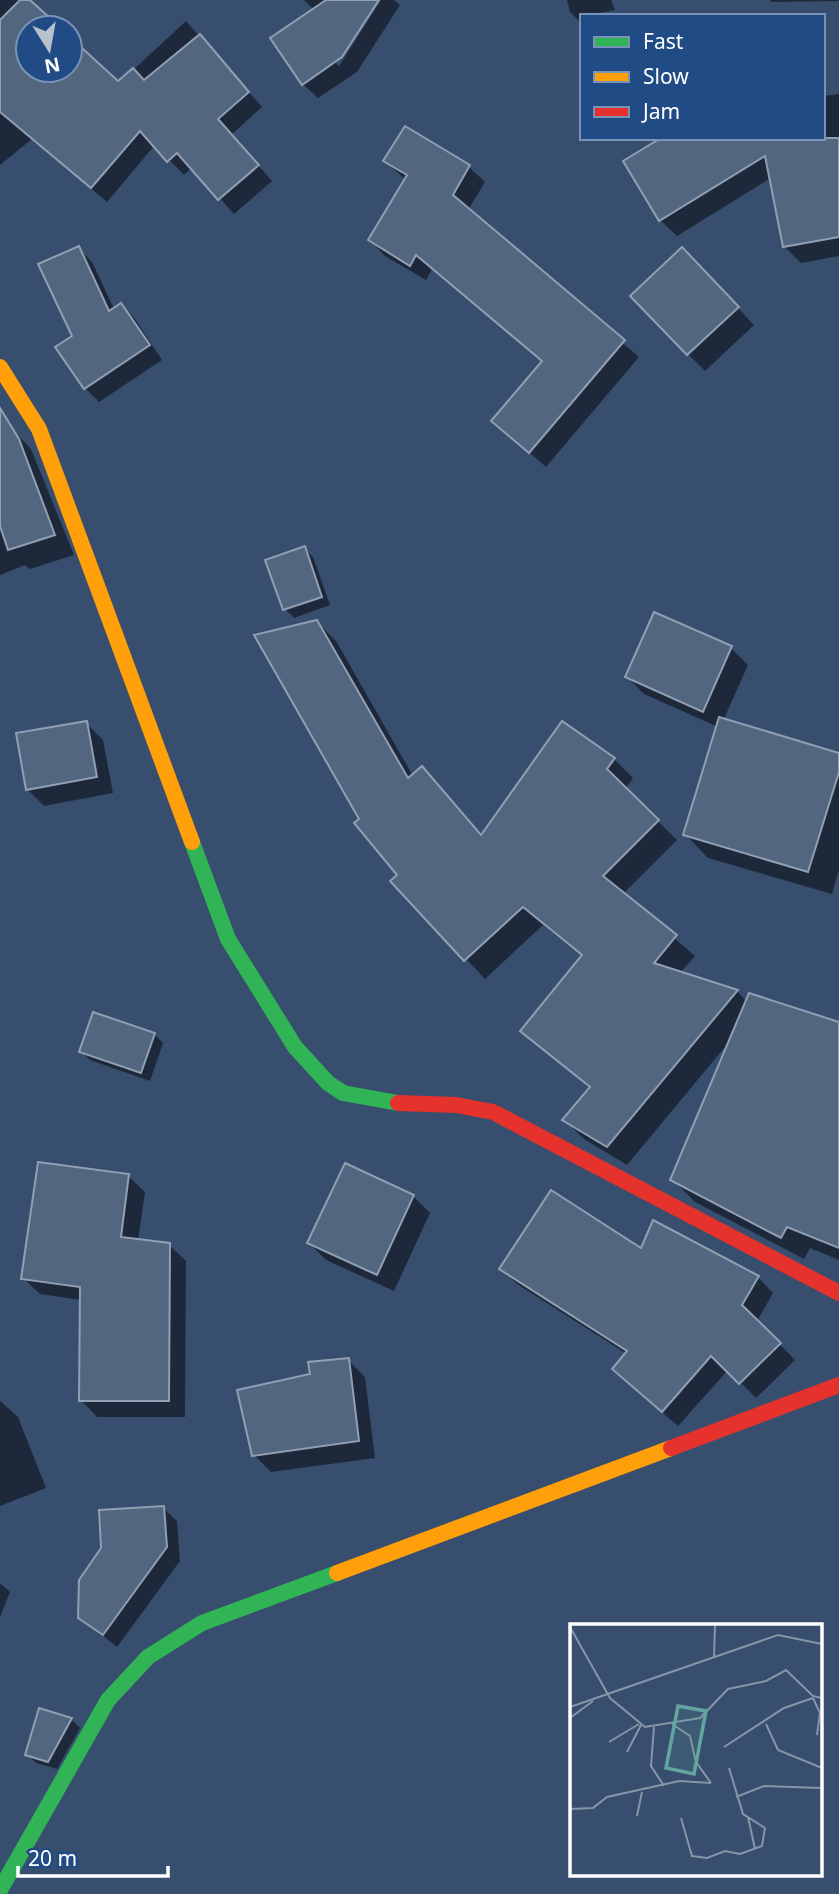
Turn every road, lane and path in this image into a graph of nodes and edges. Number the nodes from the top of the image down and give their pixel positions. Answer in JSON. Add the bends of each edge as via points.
{"nodes":[{"id":1,"x":0,"y":367,"type":"edge"},
{"id":2,"x":839,"y":1293,"type":"edge"},
{"id":3,"x":839,"y":1385,"type":"edge"},
{"id":4,"x":0,"y":1890,"type":"edge"}],
"edges":[{"from":1,"to":2,"type":"street","via":[[39,429],[228,939],[260,999],[321,1076],[342,1093],[369,1099],[493,1112]]},
{"from":3,"to":4,"type":"street","via":[[202,1623],[148,1657],[108,1700]]}]}
